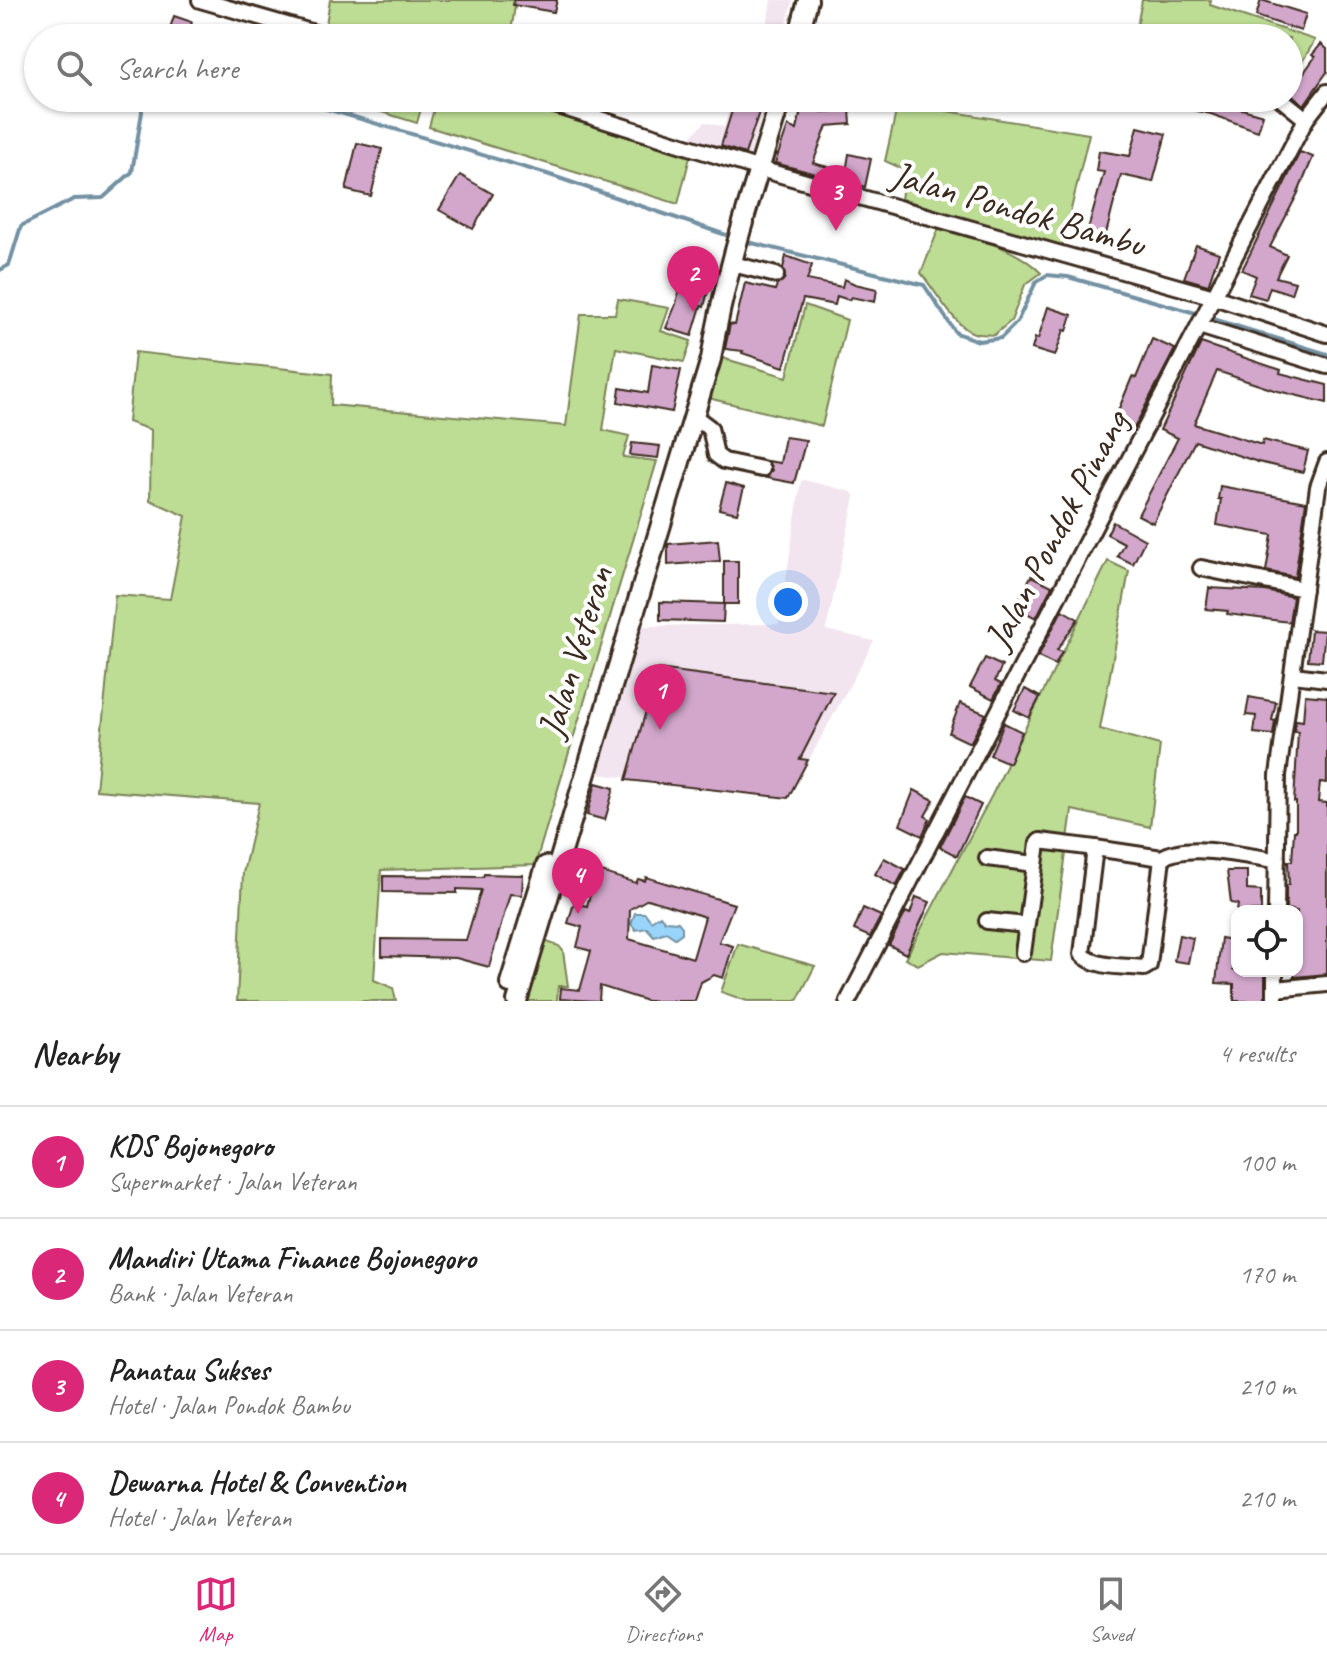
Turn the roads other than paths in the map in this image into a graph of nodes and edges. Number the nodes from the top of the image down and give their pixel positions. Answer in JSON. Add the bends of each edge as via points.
{"nodes":[{"id":1,"x":200,"y":0,"type":"edge"},
{"id":2,"x":808,"y":0,"type":"edge"},
{"id":3,"x":283,"y":24,"type":"edge"},
{"id":4,"x":802,"y":24,"type":"edge"},
{"id":5,"x":1327,"y":92,"type":"edge"},
{"id":6,"x":577,"y":112,"type":"edge"},
{"id":7,"x":777,"y":112,"type":"edge"},
{"id":8,"x":1297,"y":112,"type":"edge"},
{"id":9,"x":1306,"y":119,"type":"junction"},
{"id":10,"x":760,"y":169,"type":"junction"},
{"id":11,"x":734,"y":261,"type":"junction"},
{"id":12,"x":776,"y":275,"type":"dead end"},
{"id":13,"x":1211,"y":303,"type":"junction"},
{"id":14,"x":716,"y":325,"type":"junction"},
{"id":15,"x":1199,"y":326,"type":"junction"},
{"id":16,"x":1327,"y":334,"type":"edge"},
{"id":17,"x":1327,"y":366,"type":"edge"},
{"id":18,"x":694,"y":416,"type":"junction"},
{"id":19,"x":1327,"y":462,"type":"edge"},
{"id":20,"x":762,"y":469,"type":"dead end"},
{"id":21,"x":1201,"y":568,"type":"dead end"},
{"id":22,"x":1304,"y":589,"type":"junction"},
{"id":23,"x":1293,"y":675,"type":"junction"},
{"id":24,"x":1327,"y":679,"type":"edge"},
{"id":25,"x":1095,"y":848,"type":"junction"},
{"id":26,"x":987,"y":858,"type":"dead end"},
{"id":27,"x":1162,"y":858,"type":"junction"},
{"id":28,"x":1277,"y":860,"type":"junction"},
{"id":29,"x":1035,"y":864,"type":"junction"},
{"id":30,"x":1276,"y":905,"type":"edge"},
{"id":31,"x":987,"y":921,"type":"dead end"},
{"id":32,"x":1026,"y":925,"type":"junction"},
{"id":33,"x":1023,"y":953,"type":"dead end"},
{"id":34,"x":1327,"y":984,"type":"edge"},
{"id":35,"x":1275,"y":995,"type":"edge"},
{"id":36,"x":505,"y":1001,"type":"edge"},
{"id":37,"x":517,"y":1001,"type":"edge"},
{"id":38,"x":848,"y":1001,"type":"edge"}],
"edges":[{"from":1,"to":3,"type":"street"},
{"from":2,"to":4,"type":"main road"},
{"from":5,"to":9,"type":"street","name":"Jalan Pondok Pinang"},
{"from":6,"to":10,"type":"street","name":"Jalan Pondok Bambu"},
{"from":7,"to":10,"type":"main road","name":"Jalan Veteran"},
{"from":8,"to":9,"type":"street"},
{"from":9,"to":13,"type":"street","name":"Jalan Pondok Pinang"},
{"from":10,"to":11,"type":"main road","name":"Jalan Veteran"},
{"from":10,"to":13,"type":"street","name":"Jalan Pondok Bambu"},
{"from":11,"to":12,"type":"street"},
{"from":11,"to":14,"type":"main road","name":"Jalan Veteran"},
{"from":13,"to":15,"type":"street","name":"Jalan Pondok Pinang"},
{"from":13,"to":16,"type":"street","name":"Jalan Pondok Bambu"},
{"from":14,"to":18,"type":"main road","name":"Jalan Veteran"},
{"from":14,"to":36,"type":"main road","name":"Jalan Veteran","via":[[699,355]]},
{"from":15,"to":17,"type":"street"},
{"from":15,"to":38,"type":"street","name":"Jalan Pondok Pinang"},
{"from":18,"to":20,"type":"street","via":[[710,428],[716,455]]},
{"from":18,"to":37,"type":"main road","name":"Jalan Veteran"},
{"from":19,"to":22,"type":"street","via":[[1318,487]]},
{"from":21,"to":22,"type":"street"},
{"from":22,"to":23,"type":"street"},
{"from":23,"to":24,"type":"street"},
{"from":23,"to":28,"type":"street","via":[[1278,775]]},
{"from":25,"to":27,"type":"street"},
{"from":25,"to":27,"type":"street","via":[[1082,954],[1092,962],[1149,965]]},
{"from":25,"to":29,"type":"street","via":[[1040,841]]},
{"from":26,"to":29,"type":"street"},
{"from":27,"to":28,"type":"street","via":[[1189,849]]},
{"from":28,"to":30,"type":"street"},
{"from":29,"to":32,"type":"street"},
{"from":31,"to":32,"type":"street"},
{"from":32,"to":33,"type":"street"},
{"from":34,"to":35,"type":"street"}]}
